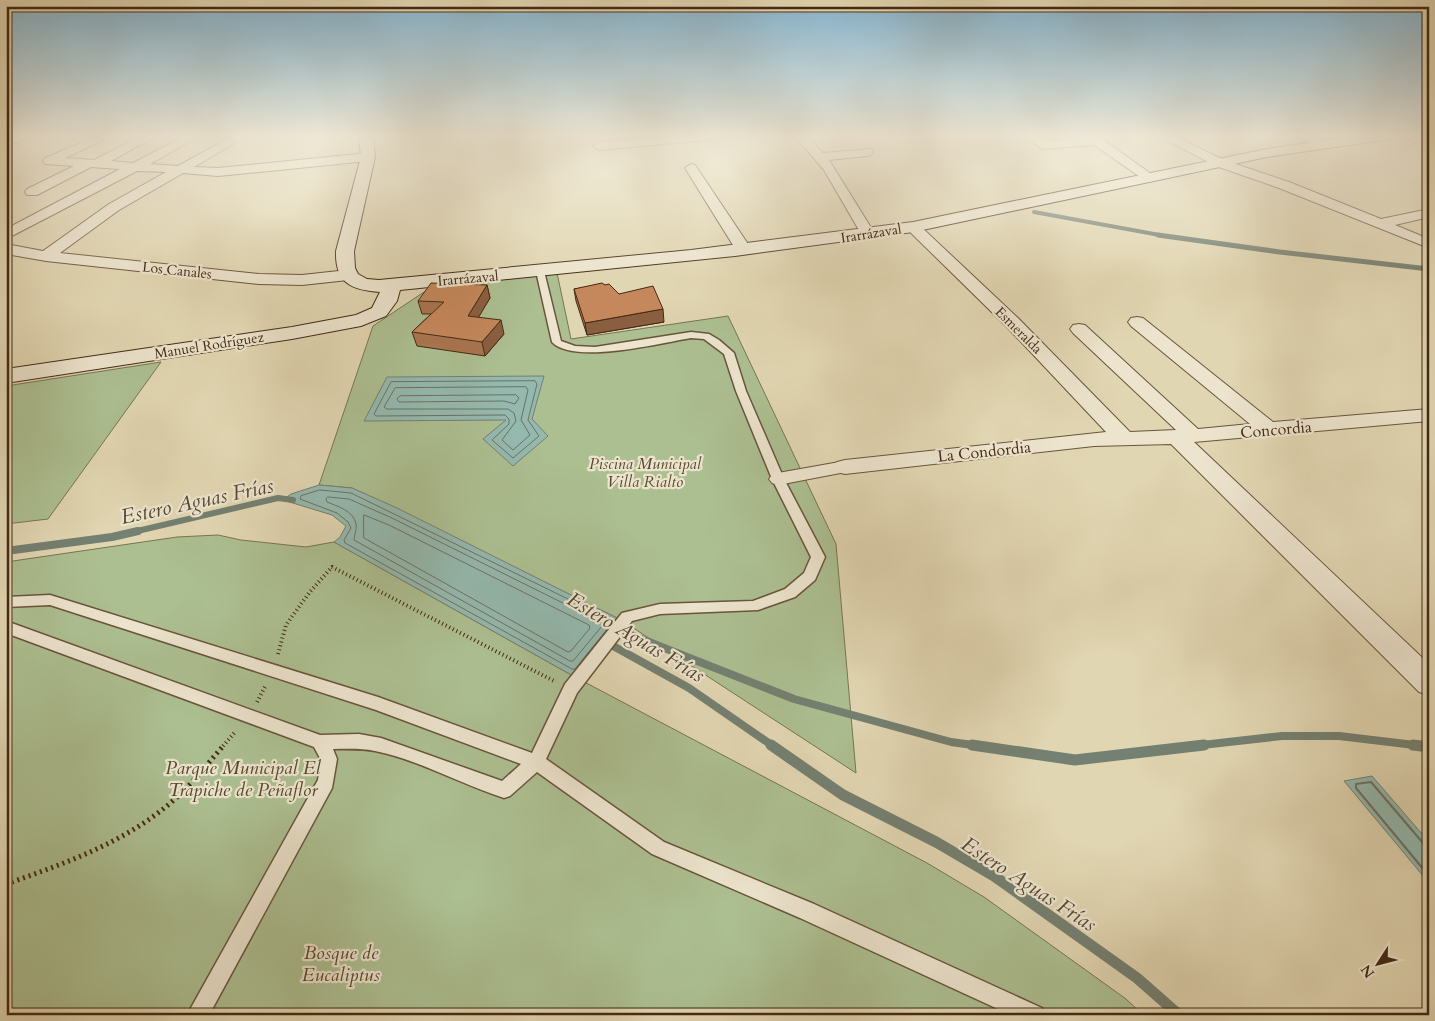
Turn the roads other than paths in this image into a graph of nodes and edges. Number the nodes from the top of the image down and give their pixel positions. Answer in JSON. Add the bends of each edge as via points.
{"nodes":[{"id":1,"x":52,"y":183,"type":"edge"},
{"id":2,"x":106,"y":183,"type":"edge"},
{"id":3,"x":156,"y":183,"type":"edge"},
{"id":4,"x":362,"y":183,"type":"edge"},
{"id":5,"x":700,"y":183,"type":"edge"},
{"id":6,"x":838,"y":183,"type":"edge"},
{"id":7,"x":1129,"y":183,"type":"edge"},
{"id":8,"x":1277,"y":183,"type":"edge"},
{"id":9,"x":32,"y":192,"type":"dead end"},
{"id":10,"x":1429,"y":214,"type":"edge"},
{"id":11,"x":1380,"y":224,"type":"junction"},
{"id":12,"x":913,"y":227,"type":"junction"},
{"id":13,"x":6,"y":234,"type":"edge"},
{"id":14,"x":868,"y":234,"type":"junction"},
{"id":15,"x":1429,"y":244,"type":"edge"},
{"id":16,"x":6,"y":250,"type":"edge"},
{"id":17,"x":744,"y":250,"type":"junction"},
{"id":18,"x":46,"y":256,"type":"junction"},
{"id":19,"x":540,"y":271,"type":"junction"},
{"id":20,"x":348,"y":275,"type":"junction"},
{"id":21,"x":392,"y":285,"type":"junction"},
{"id":22,"x":1137,"y":322,"type":"dead end"},
{"id":23,"x":1079,"y":329,"type":"dead end"},
{"id":24,"x":6,"y":376,"type":"edge"},
{"id":25,"x":1429,"y":415,"type":"edge"},
{"id":26,"x":1269,"y":429,"type":"junction"},
{"id":27,"x":1185,"y":436,"type":"junction"},
{"id":28,"x":1122,"y":437,"type":"junction"},
{"id":29,"x":845,"y":467,"type":"joint"},
{"id":30,"x":778,"y":479,"type":"junction"},
{"id":31,"x":6,"y":602,"type":"edge"},
{"id":32,"x":6,"y":627,"type":"edge"},
{"id":33,"x":1429,"y":683,"type":"edge"},
{"id":34,"x":320,"y":742,"type":"junction"},
{"id":35,"x":536,"y":762,"type":"junction"},
{"id":36,"x":197,"y":1015,"type":"edge"},
{"id":37,"x":1035,"y":1015,"type":"edge"}],
"edges":[{"from":1,"to":9,"type":"street"},
{"from":2,"to":13,"type":"street"},
{"from":3,"to":18,"type":"street","via":[[114,207]]},
{"from":4,"to":20,"type":"main road","via":[[345,251]]},
{"from":5,"to":17,"type":"street"},
{"from":6,"to":14,"type":"street"},
{"from":7,"to":12,"type":"main road","name":"Irarrázaval"},
{"from":8,"to":11,"type":"street"},
{"from":10,"to":11,"type":"street"},
{"from":11,"to":15,"type":"street"},
{"from":12,"to":14,"type":"main road","name":"Irarrázaval"},
{"from":12,"to":28,"type":"street","name":"Esmeralda","via":[[1012,322]]},
{"from":14,"to":17,"type":"main road","name":"Irarrázaval"},
{"from":16,"to":18,"type":"street","name":"Los Canales"},
{"from":17,"to":19,"type":"main road","name":"Irarrázaval"},
{"from":18,"to":20,"type":"street","name":"Los Canales","via":[[259,279],[302,280]]},
{"from":19,"to":21,"type":"main road","name":"Irarrázaval"},
{"from":19,"to":30,"type":"lane","via":[[557,342],[563,346],[595,350],[691,335],[706,336],[729,353],[741,391]]},
{"from":20,"to":21,"type":"main road","name":"Irarrázaval","via":[[364,285]]},
{"from":21,"to":24,"type":"main road","name":"Manuel Rodríguez","via":[[379,312],[361,320]]},
{"from":22,"to":26,"type":"street"},
{"from":23,"to":27,"type":"street"},
{"from":25,"to":26,"type":"street","name":"Concordia"},
{"from":26,"to":27,"type":"street","name":"Concordia"},
{"from":27,"to":28,"type":"street","name":"Concordia"},
{"from":27,"to":33,"type":"street"},
{"from":28,"to":29,"type":"street","name":"La Condordia"},
{"from":29,"to":30,"type":"street"},
{"from":30,"to":35,"type":"lane","via":[[818,556],[810,576],[790,593],[753,606],[660,609],[627,617],[571,689]]},
{"from":31,"to":35,"type":"lane","via":[[50,600],[378,704]]},
{"from":32,"to":34,"type":"lane"},
{"from":34,"to":35,"type":"lane","via":[[380,744],[504,790]]},
{"from":34,"to":36,"type":"lane","via":[[329,759],[326,782]]},
{"from":35,"to":37,"type":"lane","via":[[658,848],[807,911]]}]}
